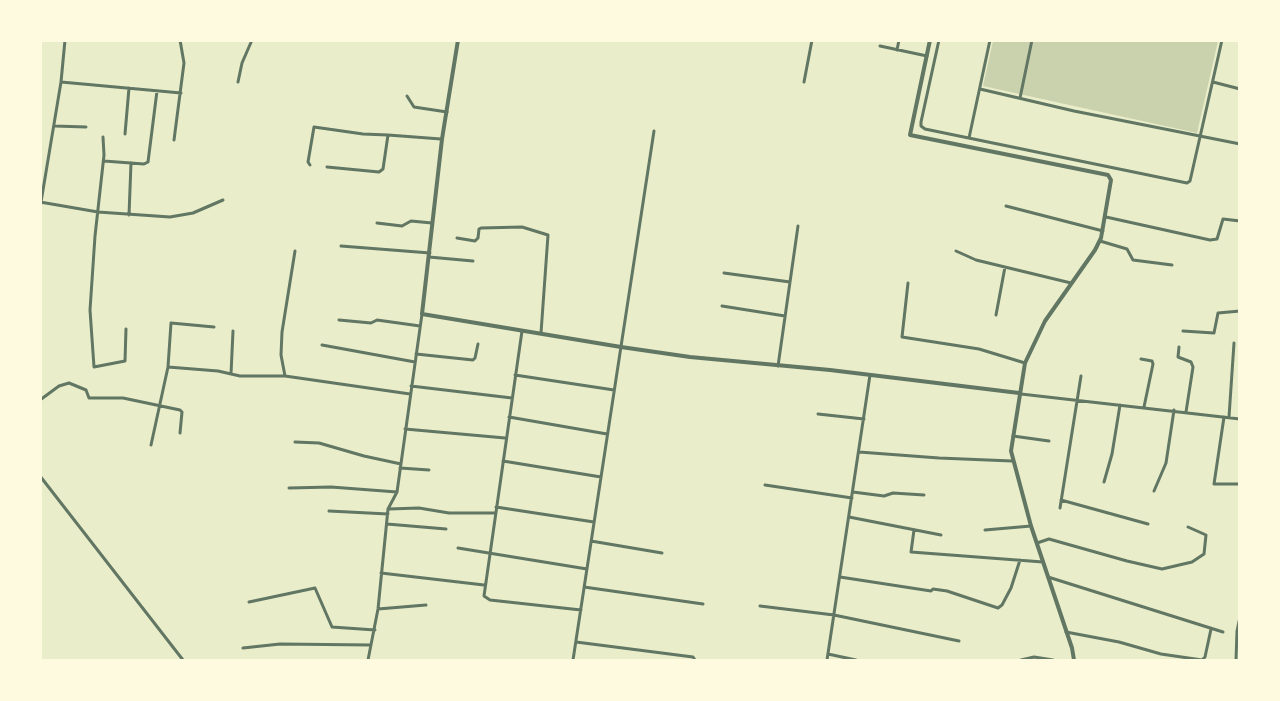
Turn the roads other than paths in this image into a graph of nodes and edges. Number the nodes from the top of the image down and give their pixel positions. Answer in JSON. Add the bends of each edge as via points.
{"nodes":[{"id":1,"x":65,"y":40,"type":"edge"},
{"id":2,"x":180,"y":40,"type":"edge"},
{"id":3,"x":252,"y":40,"type":"edge"},
{"id":4,"x":458,"y":40,"type":"edge"},
{"id":5,"x":812,"y":40,"type":"edge"},
{"id":6,"x":899,"y":40,"type":"edge"},
{"id":7,"x":930,"y":40,"type":"edge"},
{"id":8,"x":939,"y":40,"type":"edge"},
{"id":9,"x":990,"y":40,"type":"edge"},
{"id":10,"x":1032,"y":40,"type":"edge"},
{"id":11,"x":1222,"y":40,"type":"edge"},
{"id":12,"x":880,"y":46,"type":"dead end"},
{"id":13,"x":897,"y":50,"type":"junction"},
{"id":14,"x":927,"y":56,"type":"junction"},
{"id":15,"x":61,"y":82,"type":"junction"},
{"id":16,"x":238,"y":82,"type":"dead end"},
{"id":17,"x":804,"y":82,"type":"dead end"},
{"id":18,"x":1213,"y":82,"type":"junction"},
{"id":19,"x":129,"y":88,"type":"junction"},
{"id":20,"x":980,"y":89,"type":"junction"},
{"id":21,"x":1239,"y":89,"type":"edge"},
{"id":22,"x":157,"y":91,"type":"junction"},
{"id":23,"x":181,"y":93,"type":"junction"},
{"id":24,"x":407,"y":96,"type":"dead end"},
{"id":25,"x":1020,"y":98,"type":"junction"},
{"id":26,"x":447,"y":112,"type":"junction"},
{"id":27,"x":55,"y":126,"type":"junction"},
{"id":28,"x":87,"y":128,"type":"dead end"},
{"id":29,"x":654,"y":131,"type":"dead end"},
{"id":30,"x":125,"y":134,"type":"dead end"},
{"id":31,"x":388,"y":135,"type":"junction"},
{"id":32,"x":103,"y":137,"type":"dead end"},
{"id":33,"x":1201,"y":137,"type":"junction"},
{"id":34,"x":969,"y":138,"type":"junction"},
{"id":35,"x":174,"y":140,"type":"dead end"},
{"id":36,"x":442,"y":140,"type":"junction"},
{"id":37,"x":1239,"y":144,"type":"edge"},
{"id":38,"x":104,"y":161,"type":"junction"},
{"id":39,"x":130,"y":163,"type":"junction"},
{"id":40,"x":310,"y":165,"type":"dead end"},
{"id":41,"x":327,"y":167,"type":"dead end"},
{"id":42,"x":223,"y":200,"type":"dead end"},
{"id":43,"x":41,"y":202,"type":"edge"},
{"id":44,"x":1006,"y":206,"type":"dead end"},
{"id":45,"x":40,"y":208,"type":"edge"},
{"id":46,"x":98,"y":212,"type":"junction"},
{"id":47,"x":129,"y":215,"type":"junction"},
{"id":48,"x":1106,"y":217,"type":"junction"},
{"id":49,"x":1239,"y":221,"type":"edge"},
{"id":50,"x":377,"y":223,"type":"dead end"},
{"id":51,"x":434,"y":223,"type":"junction"},
{"id":52,"x":798,"y":226,"type":"dead end"},
{"id":53,"x":1102,"y":231,"type":"junction"},
{"id":54,"x":457,"y":238,"type":"dead end"},
{"id":55,"x":1100,"y":241,"type":"junction"},
{"id":56,"x":341,"y":246,"type":"dead end"},
{"id":57,"x":295,"y":251,"type":"dead end"},
{"id":58,"x":956,"y":251,"type":"dead end"},
{"id":59,"x":430,"y":255,"type":"junction"},
{"id":60,"x":473,"y":261,"type":"dead end"},
{"id":61,"x":1172,"y":265,"type":"dead end"},
{"id":62,"x":1005,"y":267,"type":"junction"},
{"id":63,"x":724,"y":273,"type":"dead end"},
{"id":64,"x":790,"y":282,"type":"junction"},
{"id":65,"x":1071,"y":283,"type":"junction"},
{"id":66,"x":908,"y":284,"type":"dead end"},
{"id":67,"x":722,"y":306,"type":"dead end"},
{"id":68,"x":1239,"y":311,"type":"edge"},
{"id":69,"x":422,"y":314,"type":"junction"},
{"id":70,"x":996,"y":315,"type":"dead end"},
{"id":71,"x":785,"y":316,"type":"junction"},
{"id":72,"x":339,"y":320,"type":"dead end"},
{"id":73,"x":420,"y":326,"type":"junction"},
{"id":74,"x":214,"y":327,"type":"dead end"},
{"id":75,"x":126,"y":329,"type":"dead end"},
{"id":76,"x":233,"y":331,"type":"dead end"},
{"id":77,"x":522,"y":331,"type":"junction"},
{"id":78,"x":1183,"y":331,"type":"dead end"},
{"id":79,"x":540,"y":334,"type":"junction"},
{"id":80,"x":1234,"y":343,"type":"dead end"},
{"id":81,"x":478,"y":344,"type":"dead end"},
{"id":82,"x":322,"y":345,"type":"dead end"},
{"id":83,"x":1179,"y":347,"type":"dead end"},
{"id":84,"x":621,"y":348,"type":"junction"},
{"id":85,"x":416,"y":354,"type":"junction"},
{"id":86,"x":1142,"y":359,"type":"dead end"},
{"id":87,"x":415,"y":362,"type":"junction"},
{"id":88,"x":1025,"y":363,"type":"junction"},
{"id":89,"x":778,"y":366,"type":"junction"},
{"id":90,"x":168,"y":367,"type":"junction"},
{"id":91,"x":231,"y":374,"type":"junction"},
{"id":92,"x":515,"y":375,"type":"junction"},
{"id":93,"x":870,"y":375,"type":"junction"},
{"id":94,"x":1081,"y":375,"type":"dead end"},
{"id":95,"x":285,"y":376,"type":"junction"},
{"id":96,"x":411,"y":386,"type":"junction"},
{"id":97,"x":614,"y":390,"type":"junction"},
{"id":98,"x":1019,"y":393,"type":"junction"},
{"id":99,"x":410,"y":394,"type":"junction"},
{"id":100,"x":512,"y":398,"type":"junction"},
{"id":101,"x":40,"y":400,"type":"edge"},
{"id":102,"x":1078,"y":400,"type":"junction"},
{"id":103,"x":1120,"y":404,"type":"junction"},
{"id":104,"x":159,"y":406,"type":"junction"},
{"id":105,"x":1144,"y":407,"type":"junction"},
{"id":106,"x":1174,"y":410,"type":"junction"},
{"id":107,"x":1186,"y":412,"type":"junction"},
{"id":108,"x":818,"y":414,"type":"dead end"},
{"id":109,"x":509,"y":417,"type":"junction"},
{"id":110,"x":1224,"y":417,"type":"junction"},
{"id":111,"x":1229,"y":417,"type":"junction"},
{"id":112,"x":864,"y":419,"type":"junction"},
{"id":113,"x":1239,"y":419,"type":"edge"},
{"id":114,"x":405,"y":429,"type":"junction"},
{"id":115,"x":180,"y":433,"type":"dead end"},
{"id":116,"x":607,"y":434,"type":"junction"},
{"id":117,"x":1013,"y":436,"type":"junction"},
{"id":118,"x":506,"y":439,"type":"junction"},
{"id":119,"x":1049,"y":441,"type":"dead end"},
{"id":120,"x":296,"y":442,"type":"dead end"},
{"id":121,"x":151,"y":445,"type":"dead end"},
{"id":122,"x":859,"y":452,"type":"junction"},
{"id":123,"x":502,"y":461,"type":"junction"},
{"id":124,"x":1012,"y":461,"type":"junction"},
{"id":125,"x":401,"y":466,"type":"junction"},
{"id":126,"x":429,"y":470,"type":"dead end"},
{"id":127,"x":40,"y":476,"type":"edge"},
{"id":128,"x":601,"y":477,"type":"junction"},
{"id":129,"x":1104,"y":482,"type":"dead end"},
{"id":130,"x":1239,"y":484,"type":"edge"},
{"id":131,"x":765,"y":485,"type":"dead end"},
{"id":132,"x":289,"y":488,"type":"dead end"},
{"id":133,"x":1154,"y":491,"type":"dead end"},
{"id":134,"x":397,"y":492,"type":"junction"},
{"id":135,"x":853,"y":492,"type":"junction"},
{"id":136,"x":924,"y":495,"type":"dead end"},
{"id":137,"x":852,"y":498,"type":"junction"},
{"id":138,"x":1061,"y":500,"type":"junction"},
{"id":139,"x":496,"y":507,"type":"junction"},
{"id":140,"x":1060,"y":508,"type":"dead end"},
{"id":141,"x":388,"y":509,"type":"junction"},
{"id":142,"x":329,"y":511,"type":"dead end"},
{"id":143,"x":495,"y":513,"type":"junction"},
{"id":144,"x":388,"y":514,"type":"junction"},
{"id":145,"x":849,"y":517,"type":"junction"},
{"id":146,"x":594,"y":522,"type":"junction"},
{"id":147,"x":387,"y":524,"type":"junction"},
{"id":148,"x":1148,"y":524,"type":"dead end"},
{"id":149,"x":1031,"y":526,"type":"junction"},
{"id":150,"x":1188,"y":527,"type":"dead end"},
{"id":151,"x":446,"y":529,"type":"dead end"},
{"id":152,"x":914,"y":530,"type":"junction"},
{"id":153,"x":985,"y":530,"type":"dead end"},
{"id":154,"x":941,"y":535,"type":"dead end"},
{"id":155,"x":591,"y":541,"type":"junction"},
{"id":156,"x":1037,"y":543,"type":"junction"},
{"id":157,"x":458,"y":549,"type":"dead end"},
{"id":158,"x":489,"y":553,"type":"junction"},
{"id":159,"x":662,"y":553,"type":"dead end"},
{"id":160,"x":1020,"y":560,"type":"junction"},
{"id":161,"x":1044,"y":562,"type":"junction"},
{"id":162,"x":587,"y":569,"type":"junction"},
{"id":163,"x":381,"y":573,"type":"junction"},
{"id":164,"x":840,"y":577,"type":"junction"},
{"id":165,"x":1048,"y":577,"type":"junction"},
{"id":166,"x":484,"y":585,"type":"junction"},
{"id":167,"x":584,"y":587,"type":"junction"},
{"id":168,"x":249,"y":602,"type":"dead end"},
{"id":169,"x":703,"y":604,"type":"dead end"},
{"id":170,"x":426,"y":605,"type":"dead end"},
{"id":171,"x":759,"y":606,"type":"dead end"},
{"id":172,"x":378,"y":609,"type":"junction"},
{"id":173,"x":580,"y":610,"type":"junction"},
{"id":174,"x":834,"y":615,"type":"junction"},
{"id":175,"x":1239,"y":617,"type":"edge"},
{"id":176,"x":1211,"y":629,"type":"junction"},
{"id":177,"x":375,"y":630,"type":"junction"},
{"id":178,"x":1066,"y":632,"type":"junction"},
{"id":179,"x":1223,"y":632,"type":"dead end"},
{"id":180,"x":959,"y":641,"type":"dead end"},
{"id":181,"x":576,"y":642,"type":"junction"},
{"id":182,"x":371,"y":645,"type":"junction"},
{"id":183,"x":243,"y":648,"type":"dead end"},
{"id":184,"x":828,"y":654,"type":"junction"},
{"id":185,"x":183,"y":660,"type":"edge"},
{"id":186,"x":368,"y":660,"type":"edge"},
{"id":187,"x":573,"y":660,"type":"edge"},
{"id":188,"x":695,"y":660,"type":"edge"},
{"id":189,"x":827,"y":660,"type":"edge"},
{"id":190,"x":856,"y":660,"type":"edge"},
{"id":191,"x":1021,"y":660,"type":"edge"},
{"id":192,"x":1053,"y":660,"type":"edge"},
{"id":193,"x":1074,"y":660,"type":"edge"},
{"id":194,"x":1236,"y":660,"type":"edge"}],
"edges":[{"from":1,"to":15,"type":"street"},
{"from":2,"to":23,"type":"street","via":[[184,60]]},
{"from":3,"to":16,"type":"street"},
{"from":4,"to":26,"type":"street"},
{"from":5,"to":17,"type":"street"},
{"from":6,"to":13,"type":"street"},
{"from":7,"to":14,"type":"street"},
{"from":8,"to":34,"type":"street","via":[[921,126]]},
{"from":9,"to":20,"type":"street"},
{"from":10,"to":25,"type":"street"},
{"from":11,"to":18,"type":"street"},
{"from":12,"to":13,"type":"street"},
{"from":13,"to":14,"type":"street"},
{"from":14,"to":48,"type":"street","via":[[910,135],[1108,175],[1111,180]]},
{"from":15,"to":19,"type":"street"},
{"from":15,"to":27,"type":"street"},
{"from":18,"to":21,"type":"street"},
{"from":18,"to":33,"type":"street"},
{"from":19,"to":22,"type":"street"},
{"from":19,"to":30,"type":"street"},
{"from":20,"to":25,"type":"street"},
{"from":20,"to":34,"type":"street"},
{"from":22,"to":23,"type":"street"},
{"from":22,"to":39,"type":"street","via":[[148,162]]},
{"from":23,"to":35,"type":"street"},
{"from":24,"to":26,"type":"street","via":[[414,107]]},
{"from":25,"to":33,"type":"street"},
{"from":26,"to":36,"type":"street"},
{"from":27,"to":28,"type":"street"},
{"from":27,"to":43,"type":"street"},
{"from":29,"to":84,"type":"street"},
{"from":31,"to":36,"type":"street"},
{"from":31,"to":40,"type":"street","via":[[314,127]]},
{"from":31,"to":41,"type":"street","via":[[382,171]]},
{"from":32,"to":38,"type":"street"},
{"from":33,"to":34,"type":"street","via":[[1187,183]]},
{"from":33,"to":37,"type":"street"},
{"from":36,"to":51,"type":"street"},
{"from":38,"to":39,"type":"street"},
{"from":38,"to":46,"type":"street"},
{"from":39,"to":47,"type":"street"},
{"from":42,"to":47,"type":"street","via":[[179,217]]},
{"from":43,"to":45,"type":"street"},
{"from":43,"to":46,"type":"street"},
{"from":44,"to":53,"type":"street"},
{"from":46,"to":47,"type":"street"},
{"from":46,"to":75,"type":"street","via":[[90,310],[94,367],[125,362]]},
{"from":48,"to":49,"type":"street","via":[[1210,240],[1218,237],[1223,219]]},
{"from":48,"to":53,"type":"street"},
{"from":50,"to":51,"type":"street"},
{"from":51,"to":59,"type":"street"},
{"from":52,"to":64,"type":"street"},
{"from":53,"to":55,"type":"street"},
{"from":54,"to":79,"type":"street","via":[[475,241],[481,228],[522,227],[548,235]]},
{"from":55,"to":61,"type":"street","via":[[1127,249],[1133,260]]},
{"from":55,"to":65,"type":"street"},
{"from":56,"to":59,"type":"street"},
{"from":57,"to":95,"type":"street","via":[[282,332]]},
{"from":58,"to":62,"type":"street"},
{"from":59,"to":60,"type":"street"},
{"from":59,"to":69,"type":"street"},
{"from":62,"to":65,"type":"street"},
{"from":62,"to":70,"type":"street"},
{"from":63,"to":64,"type":"street"},
{"from":64,"to":71,"type":"street"},
{"from":65,"to":88,"type":"street","via":[[1045,321]]},
{"from":66,"to":88,"type":"street","via":[[902,337],[980,349]]},
{"from":67,"to":71,"type":"street"},
{"from":68,"to":78,"type":"street","via":[[1218,314],[1214,333]]},
{"from":69,"to":73,"type":"street"},
{"from":69,"to":77,"type":"street"},
{"from":71,"to":89,"type":"street"},
{"from":72,"to":73,"type":"street"},
{"from":73,"to":85,"type":"street"},
{"from":74,"to":90,"type":"street","via":[[171,323]]},
{"from":76,"to":91,"type":"street"},
{"from":77,"to":79,"type":"street"},
{"from":77,"to":92,"type":"street"},
{"from":79,"to":84,"type":"street"},
{"from":80,"to":111,"type":"street"},
{"from":81,"to":85,"type":"street","via":[[473,360]]},
{"from":82,"to":87,"type":"street"},
{"from":83,"to":107,"type":"street","via":[[1178,357],[1191,362],[1193,367]]},
{"from":84,"to":89,"type":"street"},
{"from":84,"to":97,"type":"street"},
{"from":85,"to":87,"type":"street"},
{"from":86,"to":105,"type":"street","via":[[1153,364]]},
{"from":87,"to":96,"type":"street"},
{"from":88,"to":98,"type":"street"},
{"from":89,"to":93,"type":"street"},
{"from":90,"to":91,"type":"street"},
{"from":90,"to":104,"type":"street"},
{"from":91,"to":95,"type":"street"},
{"from":92,"to":97,"type":"street"},
{"from":92,"to":100,"type":"street"},
{"from":93,"to":98,"type":"street"},
{"from":93,"to":112,"type":"street"},
{"from":94,"to":102,"type":"street"},
{"from":95,"to":99,"type":"street"},
{"from":96,"to":99,"type":"street"},
{"from":96,"to":100,"type":"street"},
{"from":97,"to":116,"type":"street"},
{"from":98,"to":102,"type":"street"},
{"from":98,"to":117,"type":"street"},
{"from":99,"to":114,"type":"street"},
{"from":100,"to":109,"type":"street"},
{"from":101,"to":104,"type":"street","via":[[69,383],[85,389],[88,398],[123,398]]},
{"from":102,"to":103,"type":"street"},
{"from":102,"to":138,"type":"street"},
{"from":103,"to":105,"type":"street"},
{"from":103,"to":129,"type":"street"},
{"from":104,"to":115,"type":"street","via":[[182,412]]},
{"from":104,"to":121,"type":"street"},
{"from":105,"to":106,"type":"street"},
{"from":106,"to":107,"type":"street"},
{"from":106,"to":133,"type":"street","via":[[1166,463]]},
{"from":107,"to":110,"type":"street"},
{"from":108,"to":112,"type":"street"},
{"from":109,"to":116,"type":"street"},
{"from":109,"to":118,"type":"street"},
{"from":110,"to":111,"type":"street"},
{"from":110,"to":130,"type":"street","via":[[1214,483]]},
{"from":111,"to":113,"type":"street"},
{"from":112,"to":122,"type":"street"},
{"from":114,"to":118,"type":"street"},
{"from":114,"to":125,"type":"street"},
{"from":116,"to":128,"type":"street"},
{"from":117,"to":119,"type":"street"},
{"from":117,"to":124,"type":"street"},
{"from":118,"to":123,"type":"street"},
{"from":120,"to":125,"type":"street","via":[[319,443]]},
{"from":122,"to":124,"type":"street"},
{"from":122,"to":135,"type":"street"},
{"from":123,"to":128,"type":"street"},
{"from":123,"to":139,"type":"street"},
{"from":124,"to":149,"type":"street"},
{"from":125,"to":126,"type":"street"},
{"from":125,"to":134,"type":"street"},
{"from":127,"to":185,"type":"street"},
{"from":128,"to":146,"type":"street"},
{"from":131,"to":137,"type":"street"},
{"from":132,"to":134,"type":"street"},
{"from":134,"to":141,"type":"street"},
{"from":135,"to":136,"type":"street"},
{"from":135,"to":137,"type":"street"},
{"from":137,"to":145,"type":"street"},
{"from":138,"to":140,"type":"street"},
{"from":138,"to":148,"type":"street"},
{"from":139,"to":143,"type":"street"},
{"from":139,"to":146,"type":"street"},
{"from":141,"to":143,"type":"street"},
{"from":141,"to":144,"type":"street"},
{"from":142,"to":144,"type":"street"},
{"from":143,"to":158,"type":"street"},
{"from":144,"to":147,"type":"street"},
{"from":145,"to":152,"type":"street"},
{"from":145,"to":164,"type":"street"},
{"from":146,"to":155,"type":"street"},
{"from":147,"to":151,"type":"street"},
{"from":147,"to":163,"type":"street"},
{"from":149,"to":153,"type":"street"},
{"from":149,"to":156,"type":"street"},
{"from":150,"to":156,"type":"street","via":[[1206,535],[1203,554],[1192,562],[1162,569],[1049,539]]},
{"from":152,"to":154,"type":"street"},
{"from":152,"to":160,"type":"street","via":[[911,552]]},
{"from":155,"to":159,"type":"street"},
{"from":155,"to":162,"type":"street"},
{"from":156,"to":161,"type":"street"},
{"from":157,"to":158,"type":"street"},
{"from":158,"to":162,"type":"street"},
{"from":158,"to":166,"type":"street"},
{"from":160,"to":161,"type":"street"},
{"from":160,"to":164,"type":"street","via":[[1011,588],[998,608],[947,591]]},
{"from":161,"to":165,"type":"street"},
{"from":162,"to":167,"type":"street"},
{"from":163,"to":166,"type":"street"},
{"from":163,"to":172,"type":"street"},
{"from":164,"to":174,"type":"street"},
{"from":165,"to":176,"type":"street"},
{"from":165,"to":178,"type":"street"},
{"from":166,"to":173,"type":"street","via":[[484,598]]},
{"from":167,"to":169,"type":"street"},
{"from":167,"to":173,"type":"street"},
{"from":168,"to":177,"type":"street","via":[[315,588],[332,627]]},
{"from":170,"to":172,"type":"street"},
{"from":171,"to":174,"type":"street"},
{"from":172,"to":177,"type":"street"},
{"from":173,"to":181,"type":"street"},
{"from":174,"to":180,"type":"street"},
{"from":174,"to":184,"type":"street"},
{"from":175,"to":194,"type":"street"},
{"from":176,"to":178,"type":"street","via":[[1202,660]]},
{"from":176,"to":179,"type":"street"},
{"from":177,"to":182,"type":"street"},
{"from":178,"to":193,"type":"street"},
{"from":181,"to":187,"type":"street"},
{"from":181,"to":188,"type":"street"},
{"from":182,"to":183,"type":"street","via":[[280,644]]},
{"from":182,"to":186,"type":"street"},
{"from":184,"to":189,"type":"street"},
{"from":184,"to":190,"type":"street"},
{"from":191,"to":192,"type":"street"}]}
